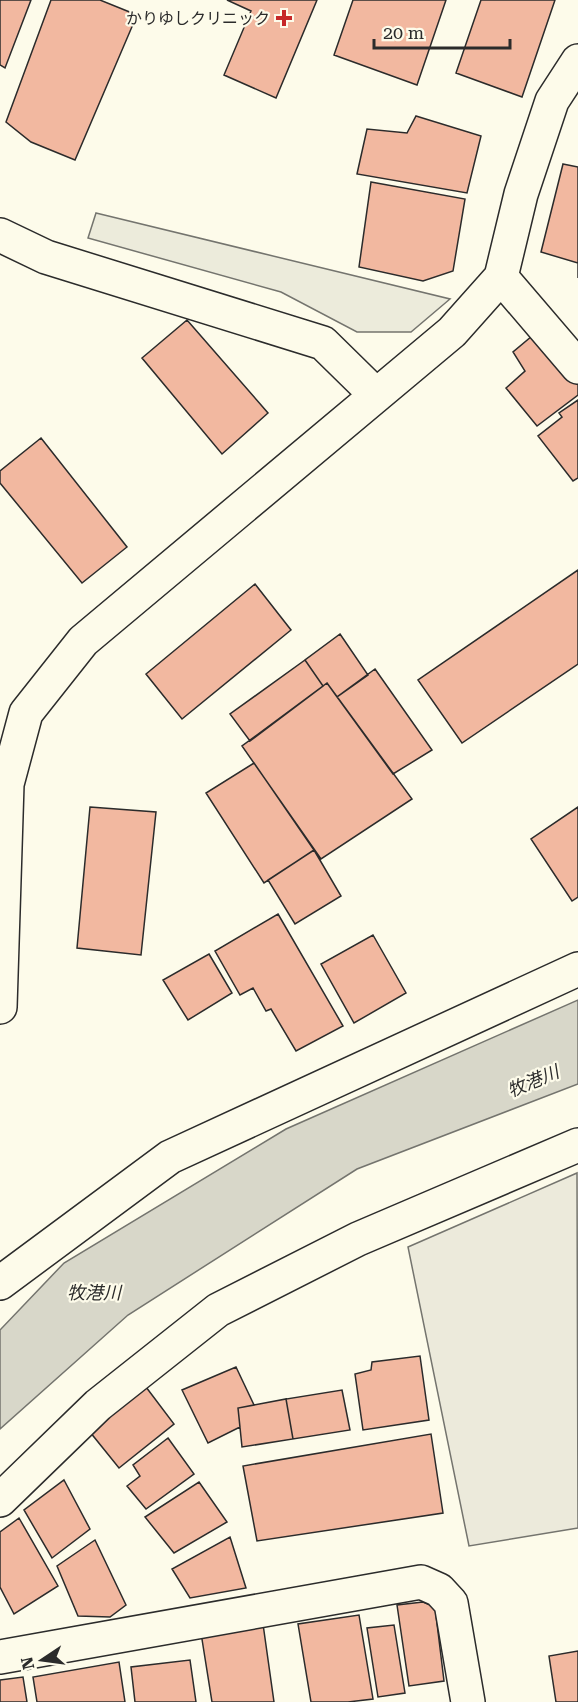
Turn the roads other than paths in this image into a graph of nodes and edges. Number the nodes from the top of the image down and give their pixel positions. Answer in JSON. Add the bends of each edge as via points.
{"nodes":[{"id":1,"x":578,"y":61,"type":"edge"},
{"id":2,"x":0,"y":235,"type":"edge"},
{"id":3,"x":501,"y":277,"type":"junction"},
{"id":4,"x":578,"y":367,"type":"edge"},
{"id":5,"x":376,"y":395,"type":"junction"},
{"id":6,"x":578,"y":969,"type":"edge"},
{"id":7,"x":0,"y":1007,"type":"edge"},
{"id":8,"x":578,"y":1145,"type":"edge"},
{"id":9,"x":0,"y":1283,"type":"edge"},
{"id":10,"x":0,"y":1500,"type":"edge"},
{"id":11,"x":0,"y":1657,"type":"edge"},
{"id":12,"x":468,"y":1702,"type":"edge"}],
"edges":[{"from":1,"to":3,"type":"street","via":[[552,101],[521,194]]},
{"from":2,"to":5,"type":"street","via":[[46,257],[323,343]]},
{"from":3,"to":4,"type":"street"},
{"from":3,"to":5,"type":"street","via":[[452,332]]},
{"from":5,"to":7,"type":"street","via":[[83,641],[26,714],[7,784]]},
{"from":6,"to":9,"type":"street","via":[[170,1157]]},
{"from":8,"to":10,"type":"street","via":[[358,1239],[218,1310],[98,1405]]},
{"from":11,"to":12,"type":"street","via":[[421,1582],[439,1590],[451,1603]]}]}
